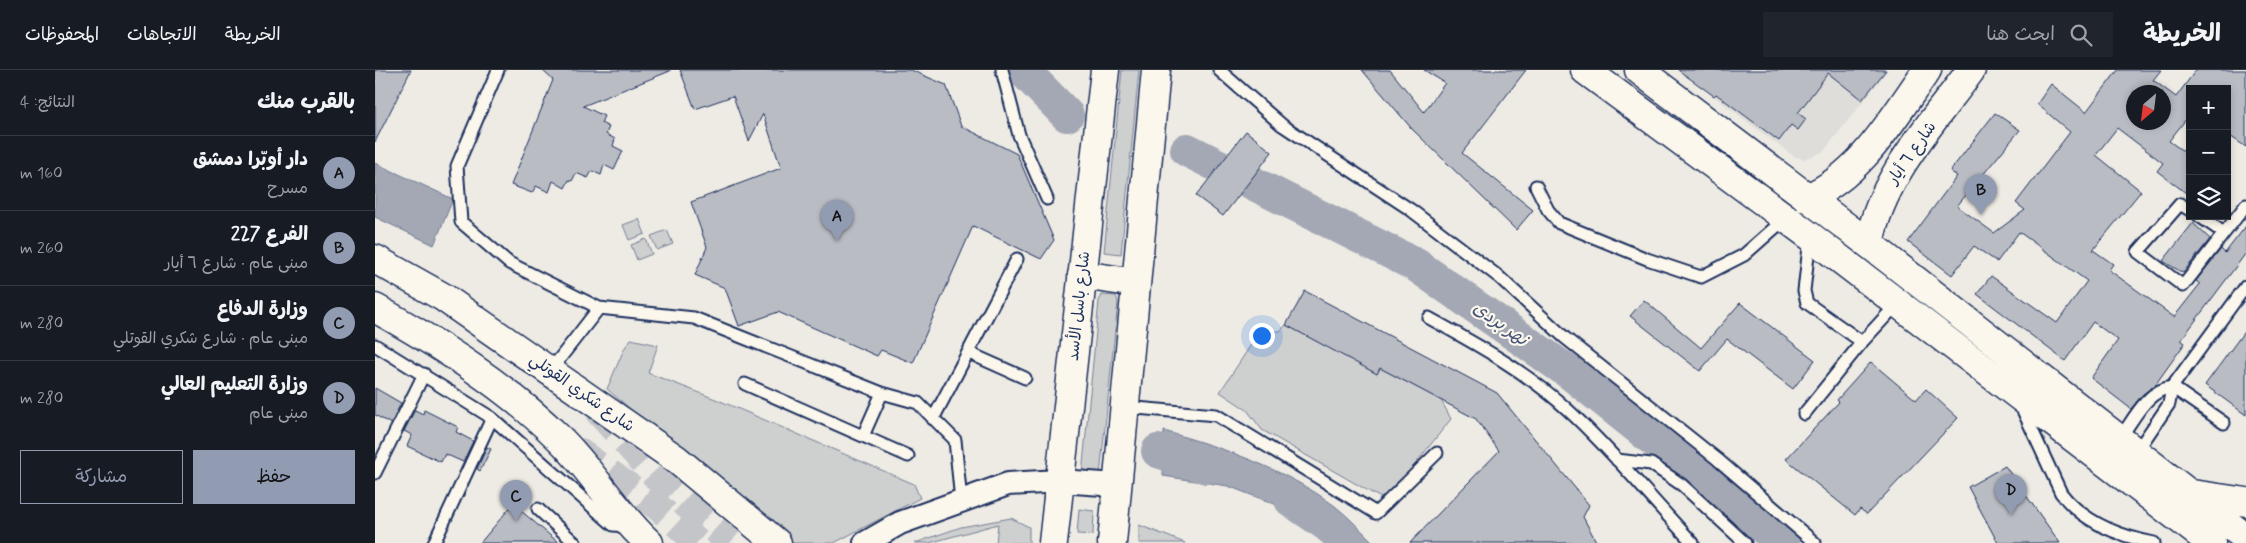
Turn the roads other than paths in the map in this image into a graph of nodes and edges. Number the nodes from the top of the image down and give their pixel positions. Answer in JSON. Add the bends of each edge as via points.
{"nodes":[{"id":1,"x":498,"y":70,"type":"edge"},
{"id":2,"x":1001,"y":70,"type":"edge"},
{"id":3,"x":1105,"y":70,"type":"edge"},
{"id":4,"x":1156,"y":70,"type":"edge"},
{"id":5,"x":1219,"y":70,"type":"edge"},
{"id":6,"x":1585,"y":70,"type":"edge"},
{"id":7,"x":1639,"y":70,"type":"edge"},
{"id":8,"x":1927,"y":70,"type":"edge"},
{"id":9,"x":1967,"y":71,"type":"edge"},
{"id":10,"x":1536,"y":186,"type":"dead end"},
{"id":11,"x":1807,"y":198,"type":"junction"},
{"id":12,"x":1047,"y":199,"type":"dead end"},
{"id":13,"x":2246,"y":205,"type":"edge"},
{"id":14,"x":2186,"y":208,"type":"edge"},
{"id":15,"x":1786,"y":218,"type":"junction"},
{"id":16,"x":2205,"y":220,"type":"edge"},
{"id":17,"x":2224,"y":233,"type":"junction"},
{"id":18,"x":1810,"y":236,"type":"junction"},
{"id":19,"x":1869,"y":244,"type":"junction"},
{"id":20,"x":375,"y":259,"type":"edge"},
{"id":21,"x":1017,"y":259,"type":"dead end"},
{"id":22,"x":1082,"y":275,"type":"junction"},
{"id":23,"x":1136,"y":283,"type":"junction"},
{"id":24,"x":2246,"y":286,"type":"edge"},
{"id":25,"x":1898,"y":303,"type":"junction"},
{"id":26,"x":375,"y":308,"type":"edge"},
{"id":27,"x":599,"y":308,"type":"junction"},
{"id":28,"x":1429,"y":318,"type":"dead end"},
{"id":29,"x":1862,"y":342,"type":"junction"},
{"id":30,"x":375,"y":345,"type":"edge"},
{"id":31,"x":969,"y":353,"type":"junction"},
{"id":32,"x":550,"y":371,"type":"junction"},
{"id":33,"x":423,"y":374,"type":"junction"},
{"id":34,"x":1025,"y":378,"type":"dead end"},
{"id":35,"x":745,"y":384,"type":"dead end"},
{"id":36,"x":2172,"y":388,"type":"junction"},
{"id":37,"x":2015,"y":392,"type":"junction"},
{"id":38,"x":882,"y":393,"type":"junction"},
{"id":39,"x":1125,"y":407,"type":"junction"},
{"id":40,"x":1804,"y":414,"type":"dead end"},
{"id":41,"x":492,"y":418,"type":"junction"},
{"id":42,"x":933,"y":419,"type":"junction"},
{"id":43,"x":2224,"y":424,"type":"dead end"},
{"id":44,"x":863,"y":436,"type":"junction"},
{"id":45,"x":2128,"y":444,"type":"junction"},
{"id":46,"x":1437,"y":453,"type":"dead end"},
{"id":47,"x":908,"y":456,"type":"dead end"},
{"id":48,"x":1617,"y":460,"type":"junction"},
{"id":49,"x":375,"y":473,"type":"edge"},
{"id":50,"x":1060,"y":481,"type":"junction"},
{"id":51,"x":1117,"y":485,"type":"junction"},
{"id":52,"x":2192,"y":494,"type":"junction"},
{"id":53,"x":961,"y":501,"type":"junction"},
{"id":54,"x":2246,"y":502,"type":"edge"},
{"id":55,"x":538,"y":509,"type":"dead end"},
{"id":56,"x":640,"y":535,"type":"edge"},
{"id":57,"x":2246,"y":538,"type":"edge"},
{"id":58,"x":434,"y":543,"type":"edge"},
{"id":59,"x":575,"y":543,"type":"edge"},
{"id":60,"x":777,"y":543,"type":"edge"},
{"id":61,"x":865,"y":543,"type":"edge"},
{"id":62,"x":1053,"y":543,"type":"edge"},
{"id":63,"x":1112,"y":543,"type":"edge"},
{"id":64,"x":1693,"y":543,"type":"edge"},
{"id":65,"x":1745,"y":543,"type":"edge"},
{"id":66,"x":1815,"y":543,"type":"edge"},
{"id":67,"x":2154,"y":543,"type":"edge"},
{"id":68,"x":2211,"y":543,"type":"edge"}],
"edges":[{"from":1,"to":27,"type":"lane","via":[[457,166],[461,222],[509,262]]},
{"from":2,"to":12,"type":"lane","via":[[1019,135]]},
{"from":3,"to":22,"type":"main road","name":"شارع باسل الأسد"},
{"from":4,"to":23,"type":"main road"},
{"from":5,"to":66,"type":"lane","via":[[1283,125],[1411,210],[1499,277],[1564,337],[1717,459]]},
{"from":6,"to":15,"type":"main road"},
{"from":7,"to":11,"type":"main road"},
{"from":8,"to":11,"type":"main road","via":[[1860,162],[1836,183]]},
{"from":9,"to":19,"type":"main road","name":"شارع ٦ أيار","via":[[1889,184],[1876,213]]},
{"from":10,"to":15,"type":"lane","via":[[1559,223],[1701,278],[1744,255]]},
{"from":11,"to":19,"type":"main road"},
{"from":13,"to":17,"type":"lane"},
{"from":14,"to":17,"type":"lane","via":[[2180,204],[2138,252],[2183,286]]},
{"from":15,"to":18,"type":"main road"},
{"from":16,"to":17,"type":"lane"},
{"from":18,"to":25,"type":"main road"},
{"from":18,"to":29,"type":"lane","via":[[1804,290],[1807,303]]},
{"from":19,"to":45,"type":"main road"},
{"from":20,"to":32,"type":"main road","name":"شارع شكري القوتلي","via":[[443,297]]},
{"from":21,"to":31,"type":"lane"},
{"from":22,"to":23,"type":"main road"},
{"from":22,"to":50,"type":"main road","name":"شارع باسل الأسد"},
{"from":23,"to":39,"type":"main road"},
{"from":24,"to":36,"type":"lane"},
{"from":25,"to":29,"type":"lane"},
{"from":25,"to":37,"type":"main road"},
{"from":26,"to":56,"type":"main road","via":[[430,339],[508,393],[561,440]]},
{"from":27,"to":32,"type":"lane"},
{"from":27,"to":38,"type":"lane","via":[[694,318]]},
{"from":28,"to":48,"type":"lane","via":[[1503,360],[1567,409]]},
{"from":29,"to":40,"type":"lane"},
{"from":30,"to":33,"type":"lane"},
{"from":31,"to":34,"type":"lane"},
{"from":31,"to":42,"type":"lane"},
{"from":32,"to":60,"type":"main road","name":"شارع شكري القوتلي","via":[[675,459]]},
{"from":33,"to":41,"type":"lane"},
{"from":33,"to":49,"type":"lane"},
{"from":35,"to":44,"type":"lane"},
{"from":36,"to":43,"type":"lane"},
{"from":36,"to":45,"type":"lane","via":[[2169,404]]},
{"from":36,"to":45,"type":"lane","via":[[2154,394]]},
{"from":37,"to":67,"type":"lane","via":[[2061,494],[2069,504],[2115,534]]},
{"from":37,"to":68,"type":"main road"},
{"from":38,"to":42,"type":"lane","via":[[918,403]]},
{"from":38,"to":44,"type":"lane"},
{"from":39,"to":46,"type":"lane","via":[[1216,415],[1376,513]]},
{"from":39,"to":51,"type":"main road"},
{"from":41,"to":56,"type":"lane","via":[[613,525]]},
{"from":41,"to":58,"type":"lane"},
{"from":42,"to":53,"type":"lane","via":[[955,440]]},
{"from":44,"to":47,"type":"lane"},
{"from":45,"to":52,"type":"main road"},
{"from":48,"to":64,"type":"lane"},
{"from":48,"to":65,"type":"lane","via":[[1651,464],[1682,485]]},
{"from":50,"to":51,"type":"street"},
{"from":50,"to":53,"type":"street","via":[[1008,484]]},
{"from":50,"to":62,"type":"main road","name":"شارع باسل الأسد"},
{"from":51,"to":63,"type":"main road"},
{"from":52,"to":54,"type":"main road"},
{"from":52,"to":57,"type":"main road"},
{"from":53,"to":61,"type":"street","via":[[900,523]]},
{"from":55,"to":59,"type":"lane"}]}
